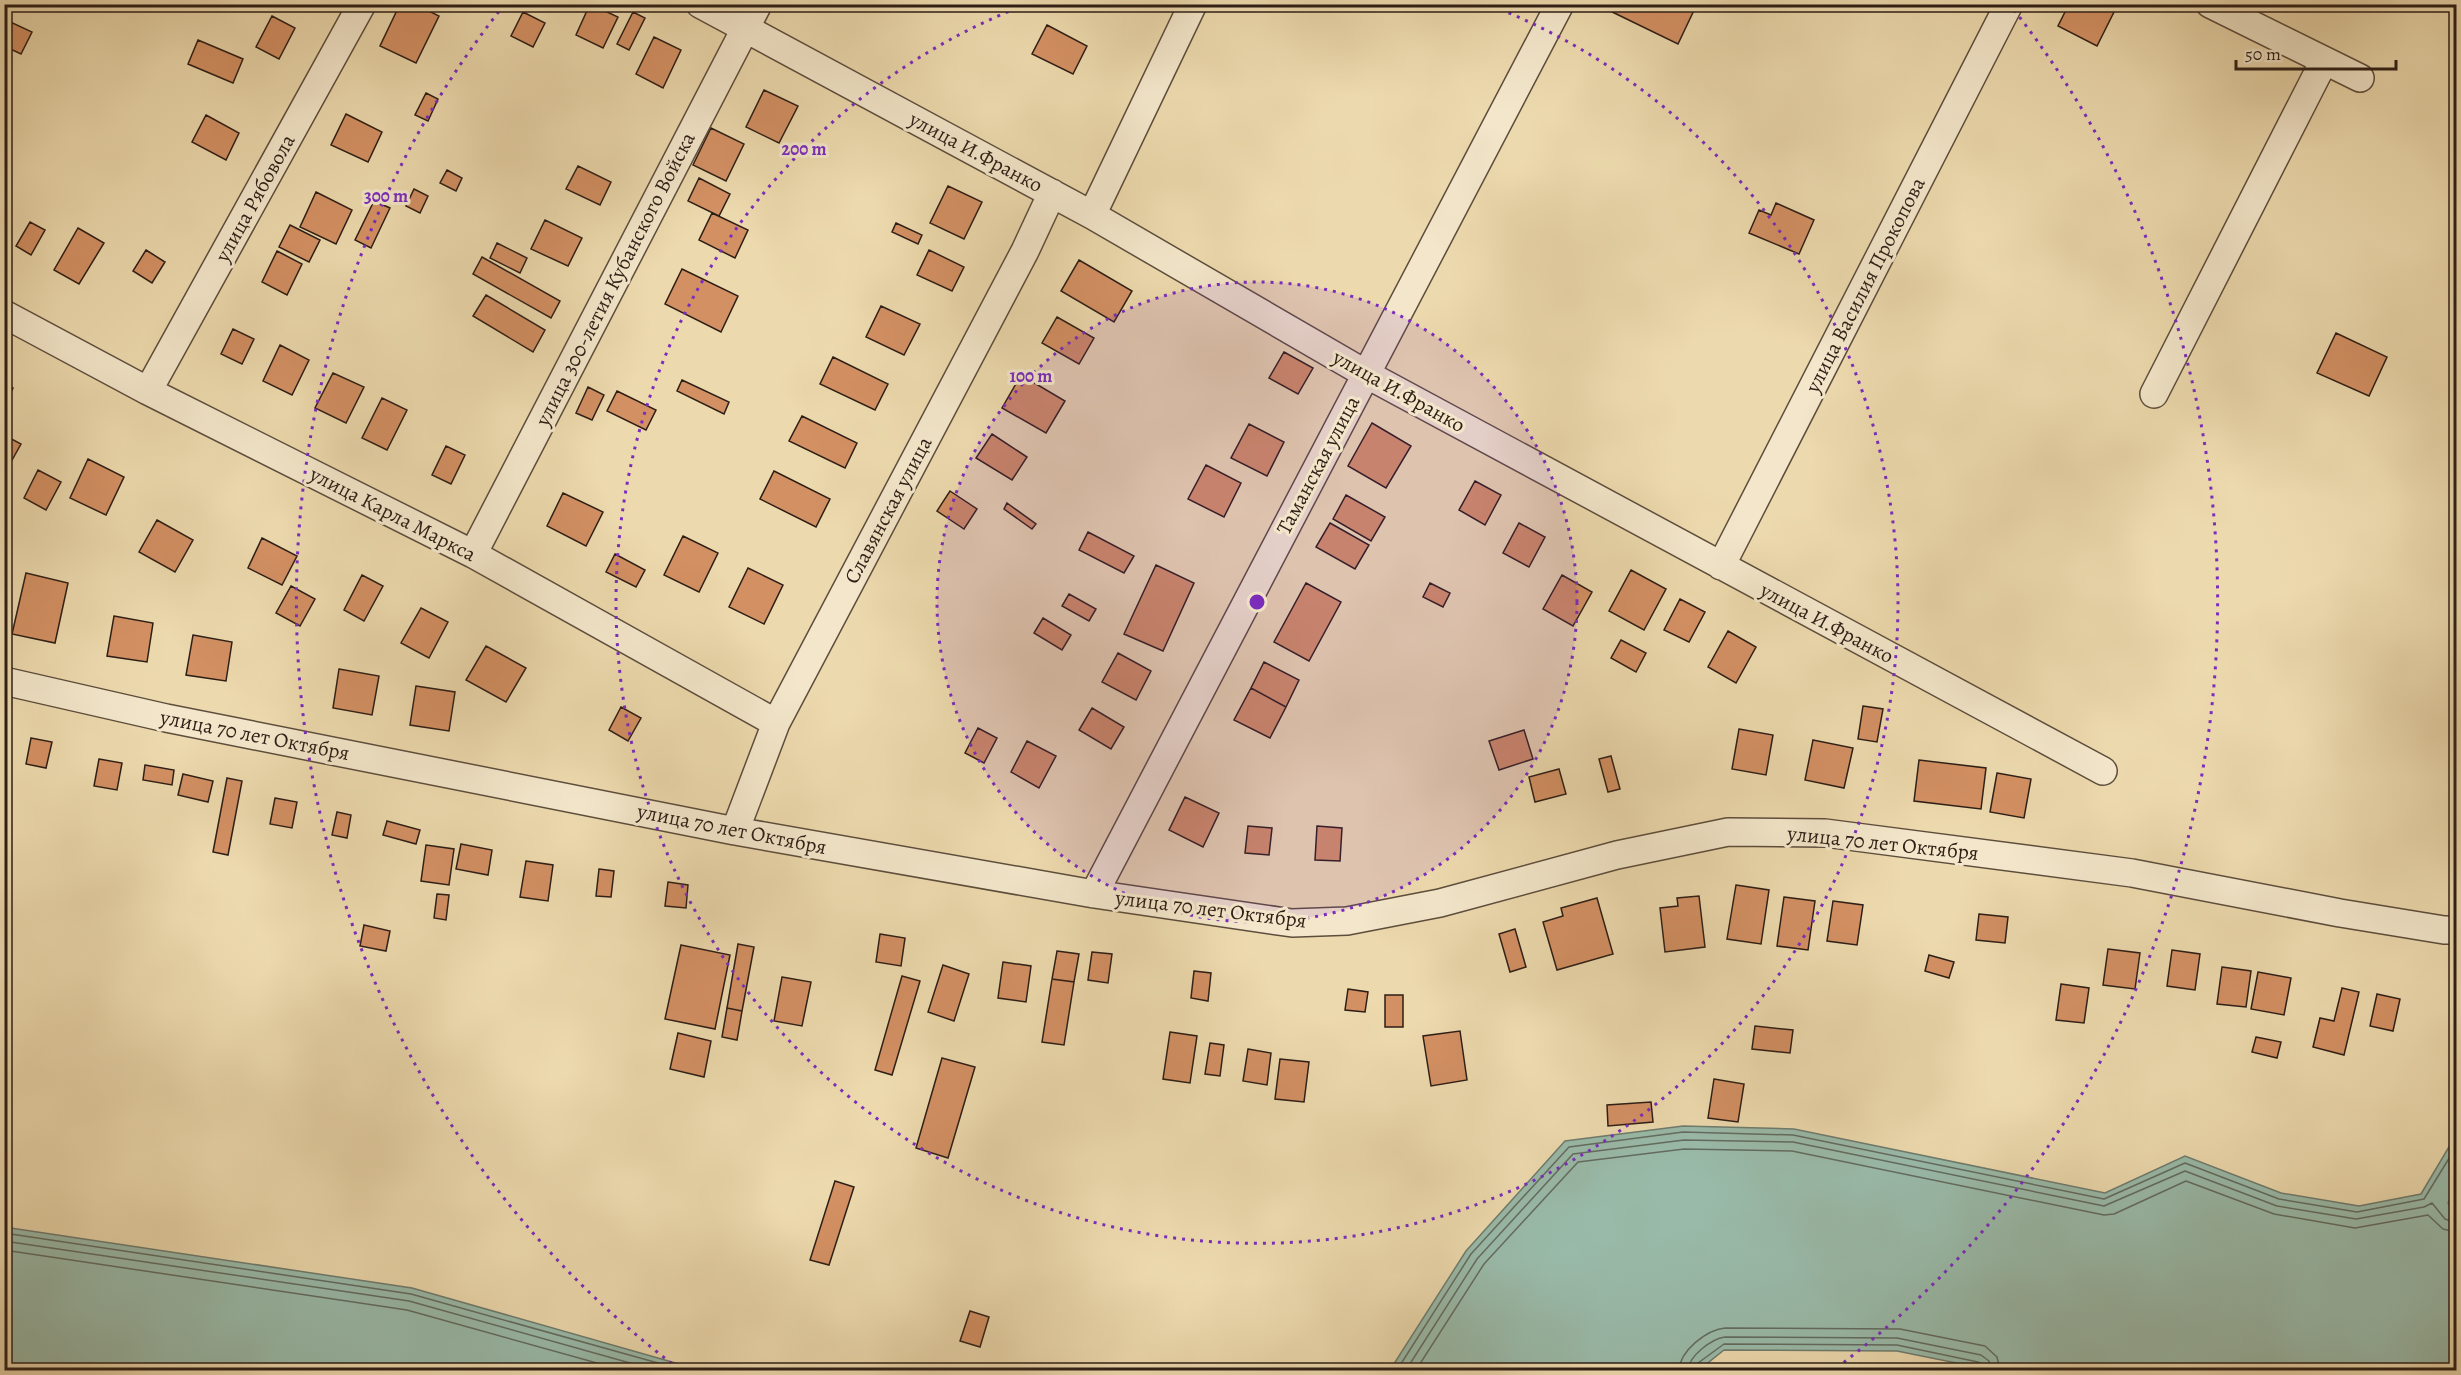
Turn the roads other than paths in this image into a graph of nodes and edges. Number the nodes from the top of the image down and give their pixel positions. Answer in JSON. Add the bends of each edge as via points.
{"nodes":[{"id":1,"x":362,"y":4,"type":"edge"},
{"id":2,"x":700,"y":4,"type":"edge"},
{"id":3,"x":1193,"y":4,"type":"edge"},
{"id":4,"x":1560,"y":4,"type":"edge"},
{"id":5,"x":2009,"y":4,"type":"edge"},
{"id":6,"x":2210,"y":4,"type":"edge"},
{"id":7,"x":752,"y":16,"type":"edge"},
{"id":8,"x":2324,"y":61,"type":"junction"},
{"id":9,"x":2360,"y":78,"type":"dead end"},
{"id":10,"x":1052,"y":193,"type":"junction"},
{"id":11,"x":1092,"y":215,"type":"junction"},
{"id":12,"x":4,"y":314,"type":"edge"},
{"id":13,"x":1366,"y":374,"type":"junction"},
{"id":14,"x":148,"y":391,"type":"junction"},
{"id":15,"x":2154,"y":394,"type":"dead end"},
{"id":16,"x":473,"y":554,"type":"junction"},
{"id":17,"x":1721,"y":566,"type":"junction"},
{"id":18,"x":4,"y":681,"type":"edge"},
{"id":19,"x":776,"y":723,"type":"junction"},
{"id":20,"x":2103,"y":771,"type":"dead end"},
{"id":21,"x":735,"y":831,"type":"junction"},
{"id":22,"x":1094,"y":894,"type":"junction"},
{"id":23,"x":2457,"y":930,"type":"edge"}],
"edges":[{"from":1,"to":14,"type":"street","name":"улица Рябовола"},
{"from":2,"to":7,"type":"street","name":"улица И.Франко"},
{"from":3,"to":11,"type":"street"},
{"from":4,"to":13,"type":"street","name":"Таманская улица"},
{"from":5,"to":17,"type":"street","name":"улица Василия Прокопова"},
{"from":6,"to":8,"type":"street"},
{"from":7,"to":10,"type":"street","name":"улица И.Франко"},
{"from":7,"to":16,"type":"street","name":"улица 300-летия Кубанского Войска"},
{"from":8,"to":9,"type":"street"},
{"from":8,"to":15,"type":"street"},
{"from":10,"to":11,"type":"street","name":"улица И.Франко"},
{"from":10,"to":19,"type":"street","name":"Славянская улица"},
{"from":11,"to":13,"type":"street","name":"улица И.Франко"},
{"from":12,"to":14,"type":"street","name":"улица Карла Маркса"},
{"from":13,"to":17,"type":"street","name":"улица И.Франко"},
{"from":13,"to":22,"type":"street","name":"Таманская улица"},
{"from":14,"to":16,"type":"street","name":"улица Карла Маркса"},
{"from":16,"to":19,"type":"street","name":"улица Карла Маркса"},
{"from":17,"to":20,"type":"street","name":"улица И.Франко"},
{"from":18,"to":21,"type":"street","name":"улица 70 лет Октября","via":[[166,718]]},
{"from":19,"to":21,"type":"street","name":"Славянская улица"},
{"from":21,"to":22,"type":"street","name":"улица 70 лет Октября"},
{"from":22,"to":23,"type":"street","name":"улица 70 лет Октября","via":[[1292,923],[1347,921],[1440,903],[1617,855],[1728,832],[1825,833],[2132,873],[2340,913]]}]}
